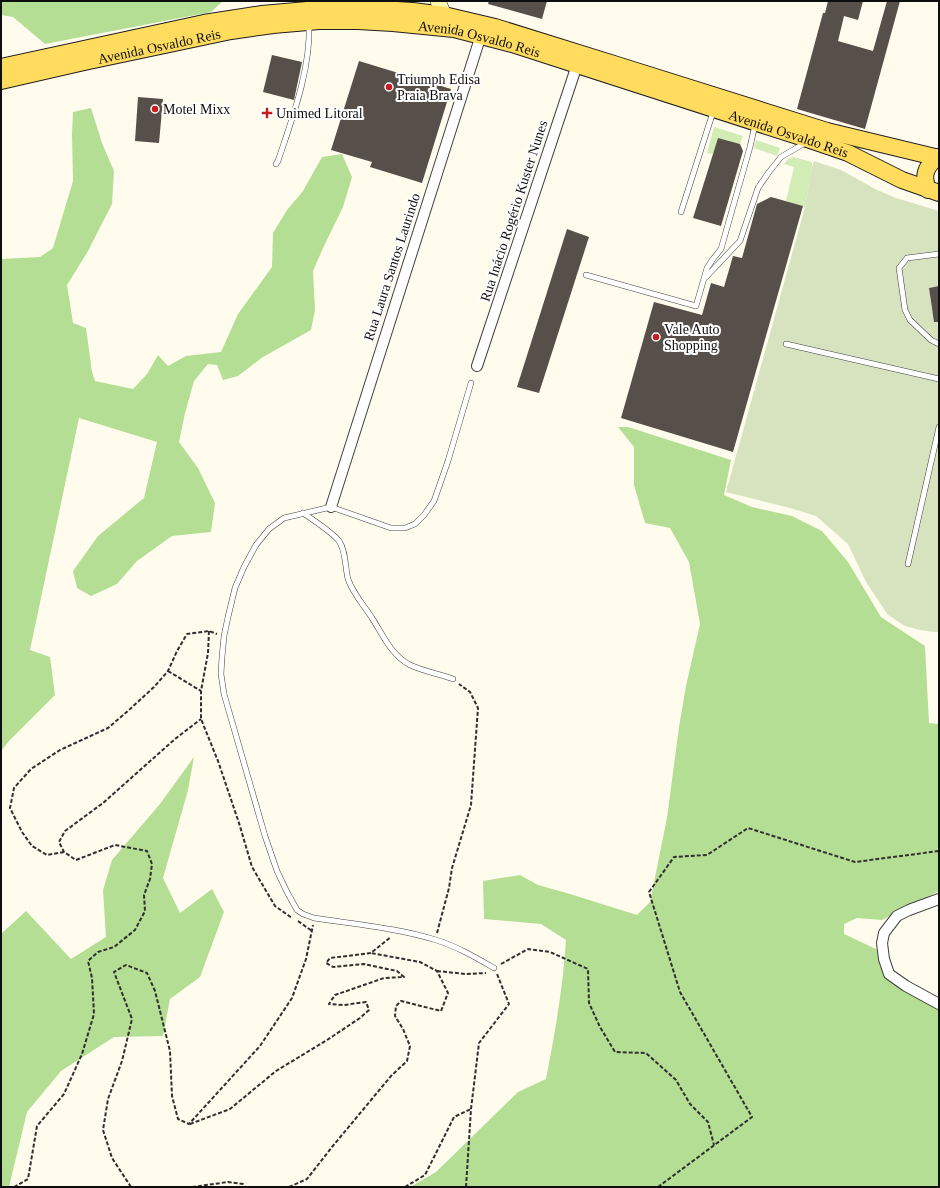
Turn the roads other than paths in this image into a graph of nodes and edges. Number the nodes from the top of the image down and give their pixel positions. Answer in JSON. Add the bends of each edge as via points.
{"nodes":[{"id":1,"x":394,"y":1,"type":"edge"},
{"id":2,"x":441,"y":8,"type":"edge"},
{"id":3,"x":380,"y":9,"type":"junction"},
{"id":4,"x":418,"y":13,"type":"edge"},
{"id":5,"x":309,"y":22,"type":"junction"},
{"id":6,"x":481,"y":35,"type":"junction"},
{"id":7,"x":577,"y":65,"type":"junction"},
{"id":8,"x":1,"y":67,"type":"edge"},
{"id":9,"x":1,"y":81,"type":"edge"},
{"id":10,"x":714,"y":109,"type":"junction"},
{"id":11,"x":756,"y":122,"type":"junction"},
{"id":12,"x":810,"y":140,"type":"junction"},
{"id":13,"x":938,"y":157,"type":"edge"},
{"id":14,"x":276,"y":164,"type":"dead end"},
{"id":15,"x":934,"y":191,"type":"edge"},
{"id":16,"x":681,"y":212,"type":"dead end"},
{"id":17,"x":717,"y":254,"type":"junction"},
{"id":18,"x":939,"y":254,"type":"edge"},
{"id":19,"x":724,"y":257,"type":"junction"},
{"id":20,"x":586,"y":275,"type":"dead end"},
{"id":21,"x":704,"y":279,"type":"junction"},
{"id":22,"x":786,"y":344,"type":"dead end"},
{"id":23,"x":939,"y":344,"type":"edge"},
{"id":24,"x":477,"y":366,"type":"dead end"},
{"id":25,"x":939,"y":379,"type":"edge"},
{"id":26,"x":471,"y":383,"type":"dead end"},
{"id":27,"x":939,"y":427,"type":"edge"},
{"id":28,"x":331,"y":507,"type":"junction"},
{"id":29,"x":303,"y":513,"type":"junction"},
{"id":30,"x":908,"y":564,"type":"dead end"},
{"id":31,"x":453,"y":679,"type":"road end"},
{"id":32,"x":939,"y":899,"type":"edge"},
{"id":33,"x":494,"y":968,"type":"road end"},
{"id":34,"x":939,"y":1004,"type":"edge"}],
"edges":[{"from":1,"to":3,"type":"main road"},
{"from":2,"to":4,"type":"main road","name":"Avenida Osvaldo Reis"},
{"from":2,"to":13,"type":"main road","name":"Avenida Osvaldo Reis","via":[[468,20],[617,64],[827,132]]},
{"from":3,"to":4,"type":"main road","name":"Avenida Osvaldo Reis"},
{"from":3,"to":8,"type":"main road","name":"Avenida Osvaldo Reis","via":[[330,8],[246,16]]},
{"from":4,"to":5,"type":"main road","name":"Avenida Osvaldo Reis","via":[[358,21]]},
{"from":4,"to":6,"type":"main road","name":"Avenida Osvaldo Reis","via":[[454,29]]},
{"from":5,"to":9,"type":"main road","name":"Avenida Osvaldo Reis","via":[[231,31]]},
{"from":5,"to":14,"type":"lane","via":[[308,53],[297,104]]},
{"from":6,"to":7,"type":"main road","name":"Avenida Osvaldo Reis"},
{"from":6,"to":28,"type":"street","name":"Rua Laura Santos Laurindo"},
{"from":7,"to":10,"type":"main road","name":"Avenida Osvaldo Reis"},
{"from":7,"to":24,"type":"street","name":"Rua Inácio Rogério Kuster Nunes"},
{"from":10,"to":11,"type":"main road","name":"Avenida Osvaldo Reis"},
{"from":10,"to":16,"type":"lane"},
{"from":11,"to":12,"type":"main road","name":"Avenida Osvaldo Reis"},
{"from":11,"to":17,"type":"lane","via":[[721,249]]},
{"from":12,"to":15,"type":"main road","name":"Avenida Osvaldo Reis","via":[[848,153],[902,180]]},
{"from":12,"to":19,"type":"lane","via":[[782,157],[769,172],[758,188],[740,241]]},
{"from":13,"to":15,"type":"main road","via":[[927,168],[925,176],[925,183]]},
{"from":17,"to":19,"type":"lane"},
{"from":17,"to":21,"type":"lane","via":[[707,268]]},
{"from":18,"to":23,"type":"lane","via":[[907,258],[899,268],[905,310],[910,320],[931,340]]},
{"from":19,"to":21,"type":"lane"},
{"from":20,"to":21,"type":"lane","via":[[696,306]]},
{"from":22,"to":25,"type":"lane"},
{"from":26,"to":28,"type":"lane","via":[[434,501],[415,524],[404,528],[391,528]]},
{"from":27,"to":30,"type":"lane"},
{"from":28,"to":29,"type":"lane"},
{"from":29,"to":31,"type":"lane","via":[[339,542],[352,589],[392,650],[409,664]]},
{"from":29,"to":33,"type":"lane","via":[[284,518],[269,529],[256,545],[244,567],[235,588],[224,636],[221,674],[224,694],[277,871],[297,910],[304,914],[435,940],[459,949]]},
{"from":32,"to":34,"type":"street","via":[[897,916],[884,933],[882,943],[889,974]]}]}
